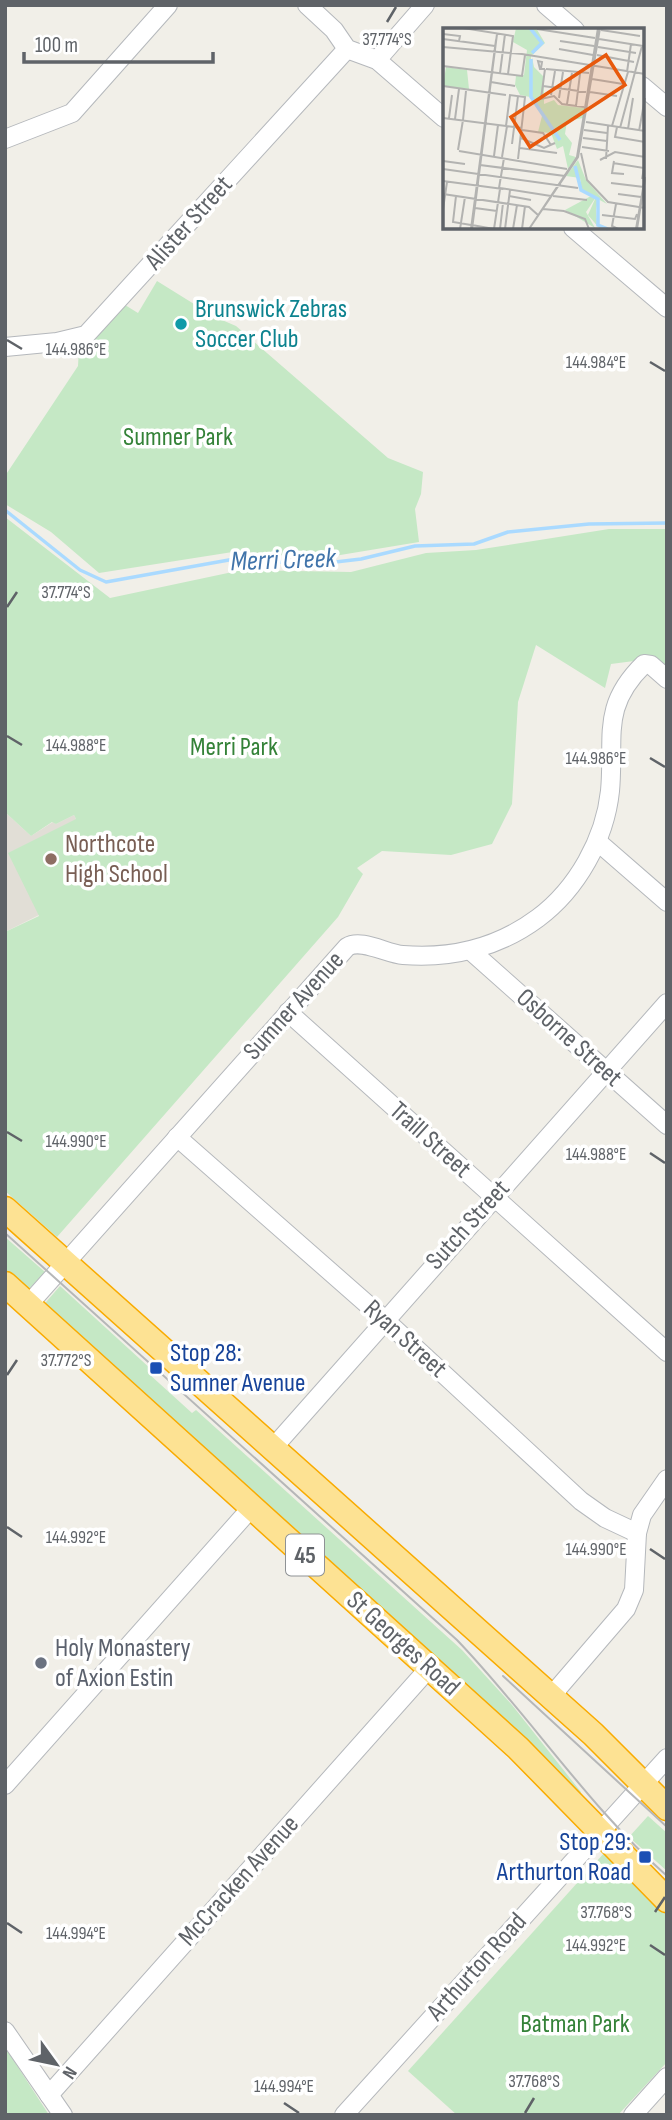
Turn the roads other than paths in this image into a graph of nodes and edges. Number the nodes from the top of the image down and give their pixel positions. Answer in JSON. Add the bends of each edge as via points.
{"nodes":[{"id":1,"x":167,"y":5,"type":"edge"},
{"id":2,"x":307,"y":5,"type":"edge"},
{"id":3,"x":425,"y":5,"type":"edge"},
{"id":4,"x":546,"y":5,"type":"edge"},
{"id":5,"x":573,"y":28,"type":"edge"},
{"id":6,"x":347,"y":49,"type":"junction"},
{"id":7,"x":377,"y":60,"type":"junction"},
{"id":8,"x":644,"y":88,"type":"edge"},
{"id":9,"x":667,"y":107,"type":"edge"},
{"id":10,"x":443,"y":117,"type":"edge"},
{"id":11,"x":5,"y":139,"type":"edge"},
{"id":12,"x":574,"y":229,"type":"edge"},
{"id":13,"x":667,"y":308,"type":"edge"},
{"id":14,"x":5,"y":347,"type":"edge"},
{"id":15,"x":667,"y":679,"type":"edge"},
{"id":16,"x":598,"y":842,"type":"junction"},
{"id":17,"x":667,"y":902,"type":"edge"},
{"id":18,"x":471,"y":951,"type":"junction"},
{"id":19,"x":667,"y":1003,"type":"edge"},
{"id":20,"x":288,"y":1012,"type":"junction"},
{"id":21,"x":607,"y":1072,"type":"junction"},
{"id":22,"x":667,"y":1125,"type":"edge"},
{"id":23,"x":177,"y":1137,"type":"junction"},
{"id":24,"x":493,"y":1196,"type":"junction"},
{"id":25,"x":5,"y":1209,"type":"edge"},
{"id":26,"x":65,"y":1263,"type":"junction"},
{"id":27,"x":5,"y":1284,"type":"edge"},
{"id":28,"x":28,"y":1305,"type":"junction"},
{"id":29,"x":384,"y":1319,"type":"junction"},
{"id":30,"x":667,"y":1352,"type":"edge"},
{"id":31,"x":272,"y":1449,"type":"junction"},
{"id":32,"x":667,"y":1479,"type":"edge"},
{"id":33,"x":252,"y":1507,"type":"junction"},
{"id":34,"x":637,"y":1533,"type":"junction"},
{"id":35,"x":430,"y":1667,"type":"junction"},
{"id":36,"x":551,"y":1700,"type":"junction"},
{"id":37,"x":667,"y":1758,"type":"edge"},
{"id":38,"x":643,"y":1783,"type":"junction"},
{"id":39,"x":5,"y":1785,"type":"edge"},
{"id":40,"x":667,"y":1808,"type":"edge"},
{"id":41,"x":598,"y":1831,"type":"junction"},
{"id":42,"x":667,"y":1900,"type":"edge"},
{"id":43,"x":5,"y":2031,"type":"edge"},
{"id":44,"x":667,"y":2077,"type":"edge"},
{"id":45,"x":50,"y":2095,"type":"junction"},
{"id":46,"x":63,"y":2115,"type":"edge"},
{"id":47,"x":344,"y":2115,"type":"edge"},
{"id":48,"x":633,"y":2115,"type":"edge"}],
"edges":[{"from":1,"to":11,"type":"street","via":[[72,113]]},
{"from":2,"to":6,"type":"street"},
{"from":3,"to":7,"type":"street"},
{"from":4,"to":5,"type":"street"},
{"from":6,"to":7,"type":"street"},
{"from":6,"to":14,"type":"street","name":"Alister Street","via":[[86,335]]},
{"from":7,"to":10,"type":"street"},
{"from":8,"to":9,"type":"street"},
{"from":12,"to":13,"type":"street"},
{"from":15,"to":16,"type":"street","name":"Sumner Avenue","via":[[645,664],[630,678],[615,705],[610,731],[610,794]]},
{"from":16,"to":17,"type":"street"},
{"from":16,"to":18,"type":"street","name":"Sumner Avenue","via":[[576,877],[539,917],[496,943]]},
{"from":18,"to":20,"type":"street","name":"Sumner Avenue","via":[[401,955],[351,944]]},
{"from":18,"to":21,"type":"street","name":"Osborne Street"},
{"from":19,"to":21,"type":"street","name":"Sutch Street"},
{"from":20,"to":23,"type":"street","name":"Sumner Avenue"},
{"from":20,"to":24,"type":"street","name":"Traill Street"},
{"from":21,"to":22,"type":"street","name":"Osborne Street"},
{"from":21,"to":24,"type":"street","name":"Sutch Street"},
{"from":23,"to":26,"type":"street","name":"Sumner Avenue"},
{"from":23,"to":29,"type":"street","name":"Ryan Street"},
{"from":24,"to":29,"type":"street","name":"Sutch Street"},
{"from":24,"to":30,"type":"street","name":"Traill Street"},
{"from":25,"to":26,"type":"highway","number":"45"},
{"from":26,"to":28,"type":"street","name":"Sumner Avenue"},
{"from":26,"to":31,"type":"highway","number":"45"},
{"from":27,"to":28,"type":"highway","name":"St Georges Road","number":"45"},
{"from":28,"to":33,"type":"highway","name":"St Georges Road","number":"45"},
{"from":29,"to":31,"type":"street","name":"Sutch Street"},
{"from":29,"to":34,"type":"street","name":"Ryan Street","via":[[581,1501]]},
{"from":31,"to":36,"type":"highway","number":"45"},
{"from":32,"to":34,"type":"street","via":[[647,1503]]},
{"from":33,"to":35,"type":"highway","name":"St Georges Road","number":"45"},
{"from":33,"to":39,"type":"street"},
{"from":34,"to":36,"type":"street","via":[[634,1590],[626,1609]]},
{"from":35,"to":41,"type":"highway","name":"St Georges Road","number":"45","via":[[551,1779]]},
{"from":35,"to":45,"type":"street","name":"McCracken Avenue"},
{"from":36,"to":38,"type":"highway","number":"45"},
{"from":37,"to":38,"type":"street","name":"Arthurton Road"},
{"from":38,"to":40,"type":"highway","number":"45"},
{"from":38,"to":41,"type":"street","name":"Arthurton Road"},
{"from":41,"to":42,"type":"highway","name":"St Georges Road","number":"45"},
{"from":41,"to":47,"type":"street","name":"Arthurton Road"},
{"from":43,"to":45,"type":"street"},
{"from":44,"to":48,"type":"street"},
{"from":45,"to":46,"type":"street"}]}
